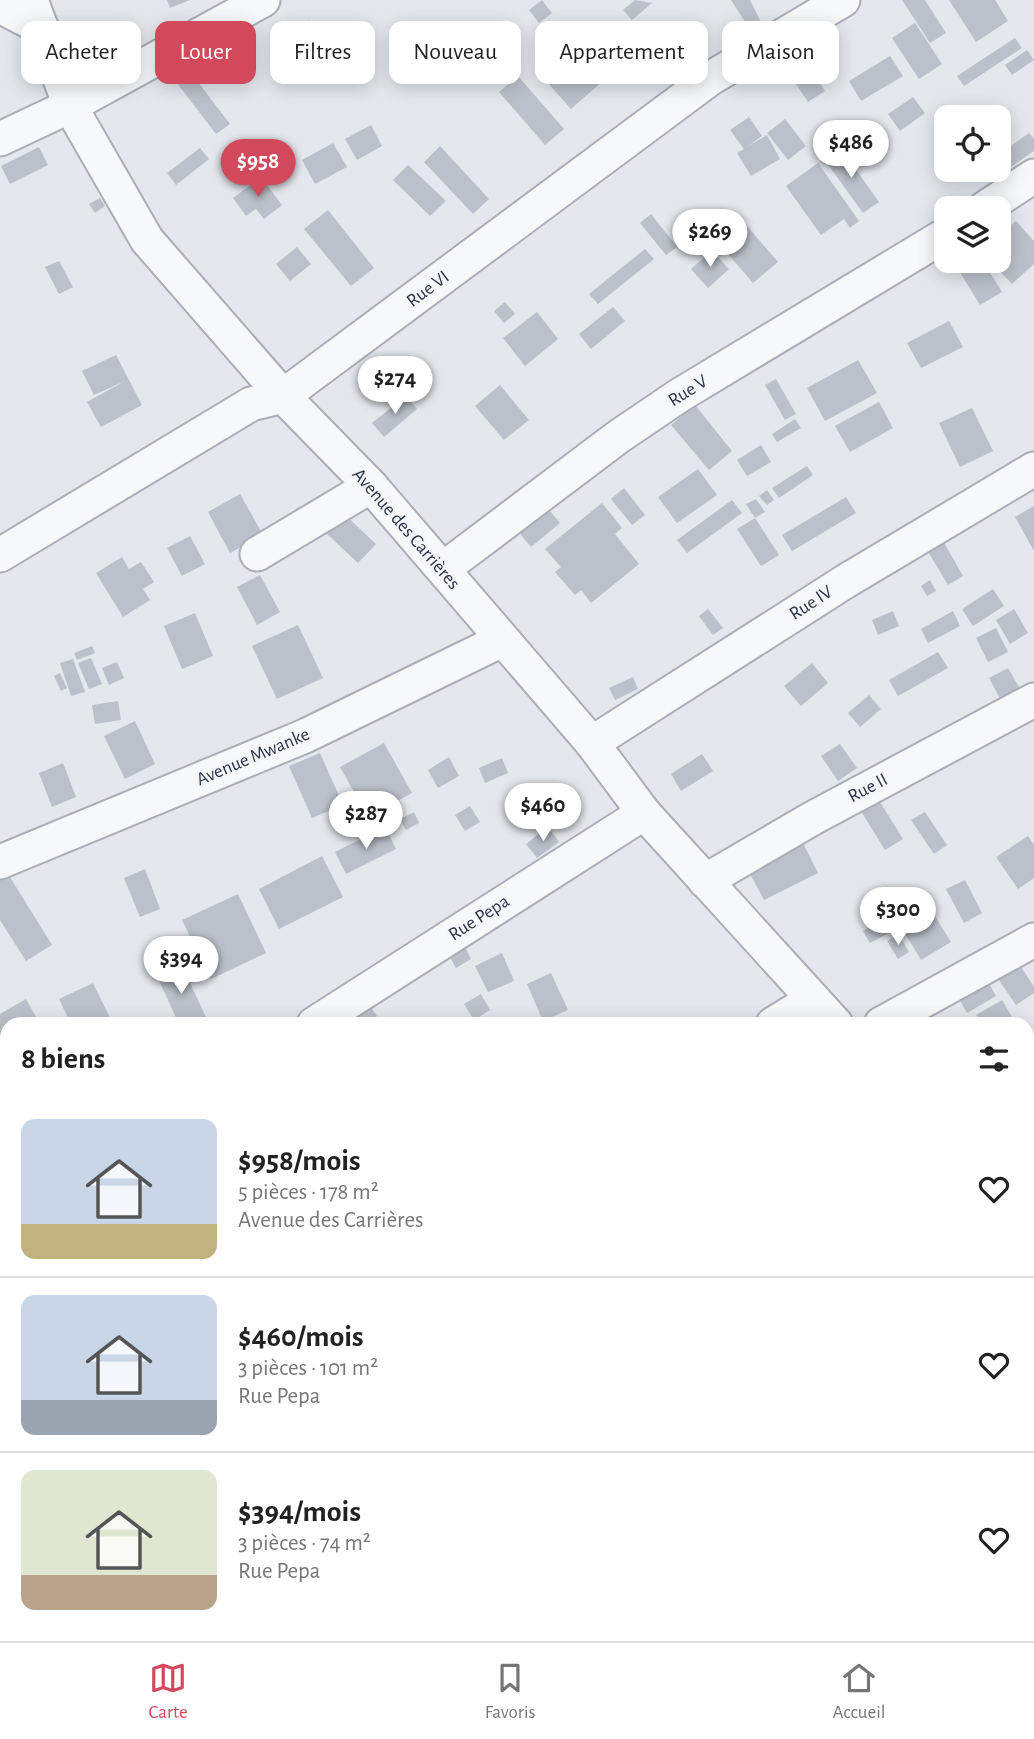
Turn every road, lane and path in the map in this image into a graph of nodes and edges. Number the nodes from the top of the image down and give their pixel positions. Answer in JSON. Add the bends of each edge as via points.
{"nodes":[{"id":1,"x":263,"y":0,"type":"edge"},
{"id":2,"x":843,"y":0,"type":"edge"},
{"id":3,"x":0,"y":6,"type":"edge"},
{"id":4,"x":36,"y":14,"type":"edge"},
{"id":5,"x":70,"y":106,"type":"junction"},
{"id":6,"x":0,"y":139,"type":"edge"},
{"id":7,"x":1034,"y":176,"type":"edge"},
{"id":8,"x":1003,"y":196,"type":"edge"},
{"id":9,"x":934,"y":242,"type":"edge"},
{"id":10,"x":284,"y":396,"type":"junction"},
{"id":11,"x":1034,"y":469,"type":"edge"},
{"id":12,"x":370,"y":486,"type":"junction"},
{"id":13,"x":257,"y":554,"type":"dead end"},
{"id":14,"x":0,"y":555,"type":"edge"},
{"id":15,"x":443,"y":569,"type":"junction"},
{"id":16,"x":502,"y":640,"type":"junction"},
{"id":17,"x":1034,"y":701,"type":"edge"},
{"id":18,"x":592,"y":743,"type":"junction"},
{"id":19,"x":644,"y":813,"type":"junction"},
{"id":20,"x":0,"y":862,"type":"edge"},
{"id":21,"x":705,"y":881,"type":"junction"},
{"id":22,"x":1034,"y":940,"type":"edge"},
{"id":23,"x":811,"y":1000,"type":"junction"},
{"id":24,"x":325,"y":1017,"type":"edge"},
{"id":25,"x":784,"y":1017,"type":"edge"},
{"id":26,"x":829,"y":1017,"type":"edge"},
{"id":27,"x":894,"y":1017,"type":"edge"}],
"edges":[{"from":1,"to":5,"type":"street"},
{"from":2,"to":10,"type":"street","name":"Rue VI","via":[[712,78]]},
{"from":3,"to":4,"type":"street"},
{"from":4,"to":5,"type":"street","name":"Avenue des Carrières"},
{"from":5,"to":6,"type":"street"},
{"from":5,"to":10,"type":"street","name":"Avenue des Carrières","via":[[147,240]]},
{"from":7,"to":8,"type":"street"},
{"from":9,"to":15,"type":"street","name":"Rue V","via":[[680,395]]},
{"from":10,"to":12,"type":"street","name":"Avenue des Carrières"},
{"from":10,"to":14,"type":"street","name":"Rue VI","via":[[251,404]]},
{"from":11,"to":18,"type":"street","name":"Rue IV","via":[[846,581]]},
{"from":12,"to":13,"type":"street"},
{"from":12,"to":15,"type":"street","name":"Avenue des Carrières"},
{"from":15,"to":16,"type":"street","name":"Avenue des Carrières"},
{"from":16,"to":18,"type":"street","name":"Avenue des Carrières"},
{"from":16,"to":20,"type":"street","name":"Avenue Mwanke","via":[[305,736]]},
{"from":17,"to":21,"type":"street","name":"Rue II"},
{"from":18,"to":19,"type":"street","name":"Avenue des Carrières"},
{"from":19,"to":21,"type":"street","name":"Avenue des Carrières"},
{"from":19,"to":24,"type":"street","name":"Rue Pepa"},
{"from":21,"to":23,"type":"street","name":"Avenue des Carrières"},
{"from":22,"to":27,"type":"street"},
{"from":23,"to":25,"type":"street"},
{"from":23,"to":26,"type":"street","name":"Avenue des Carrières"}]}
